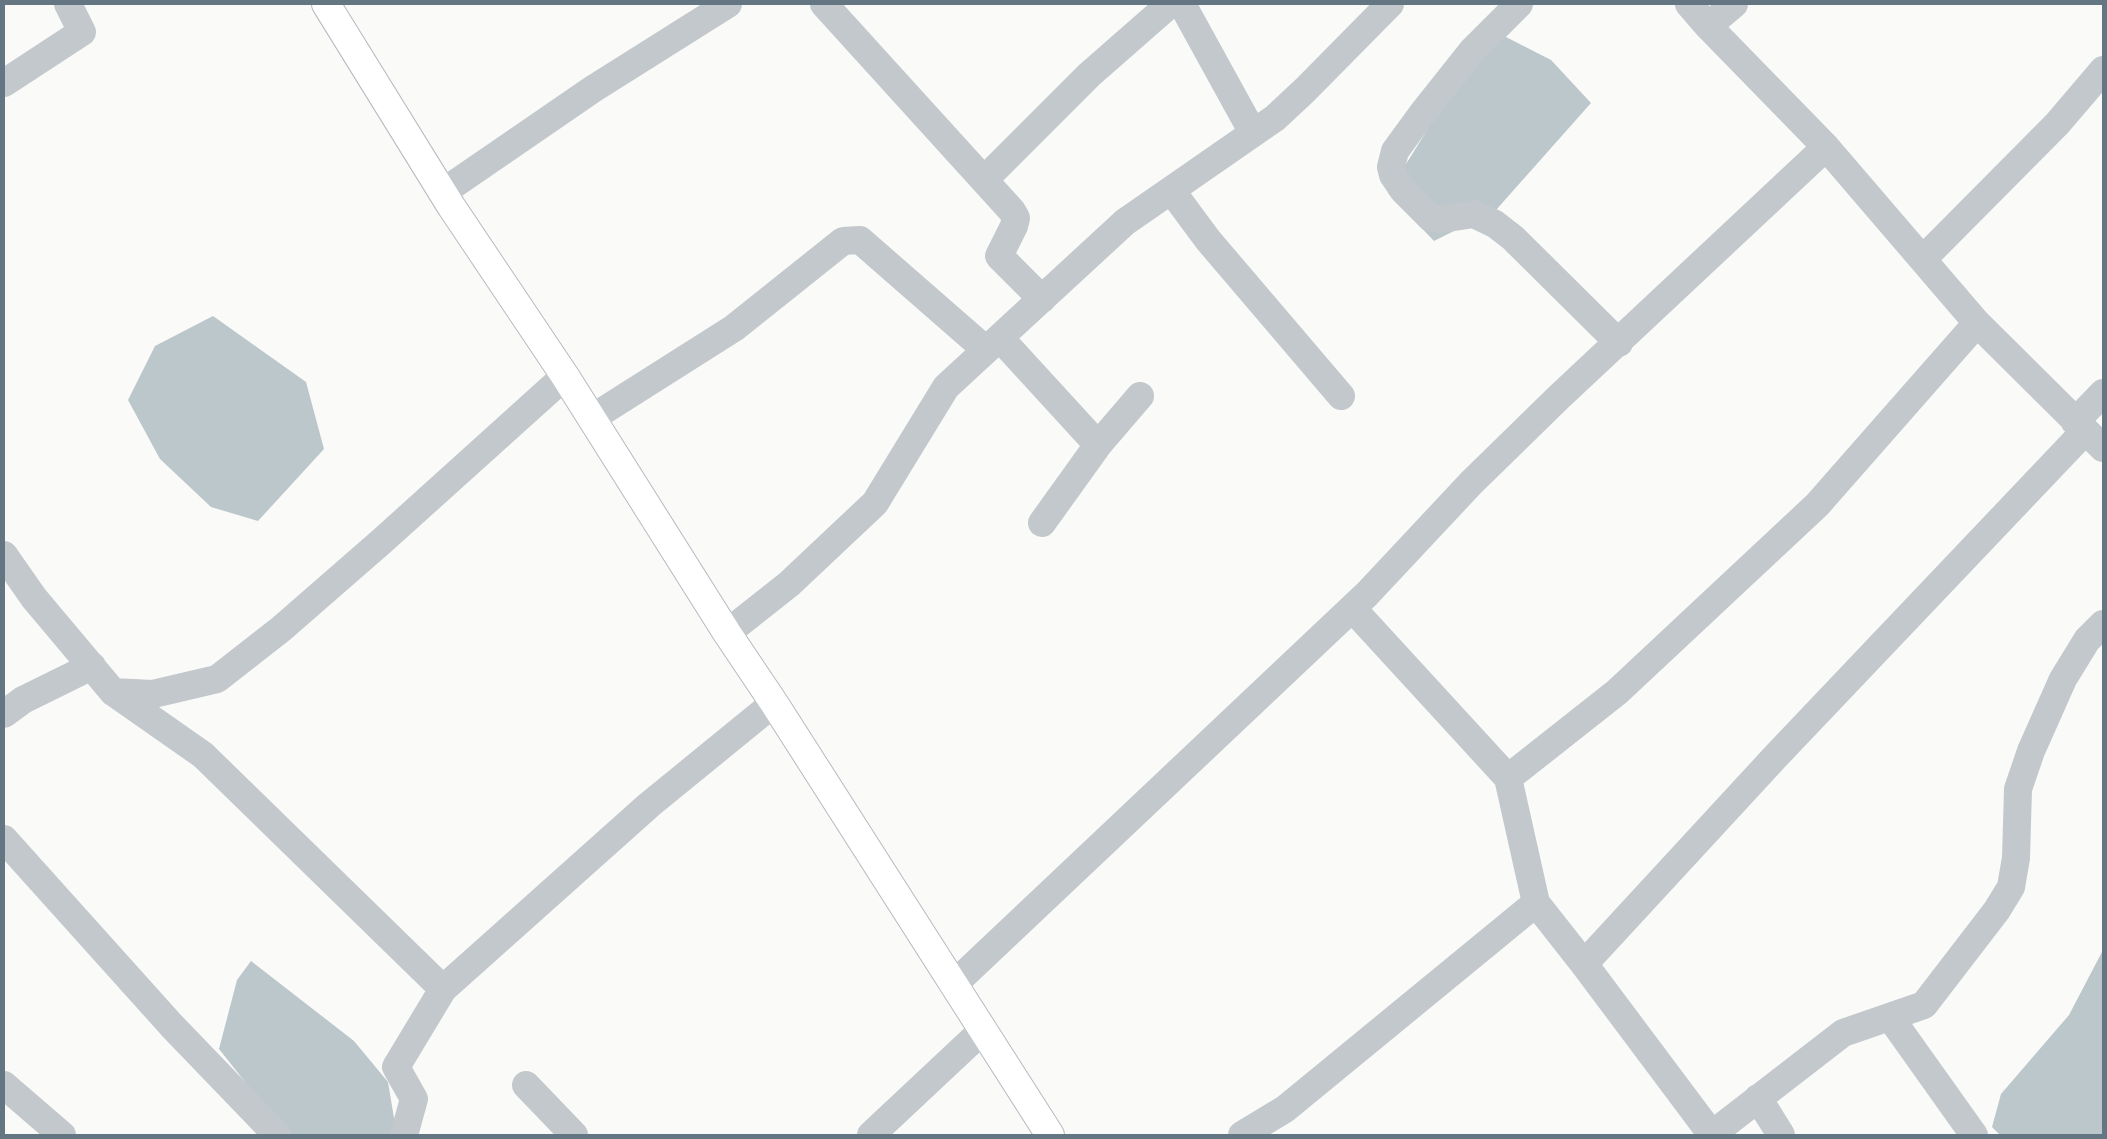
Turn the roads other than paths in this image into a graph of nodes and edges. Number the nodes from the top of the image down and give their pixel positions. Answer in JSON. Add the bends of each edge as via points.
{"nodes":[{"id":1,"x":68,"y":4,"type":"edge"},
{"id":2,"x":326,"y":4,"type":"edge"},
{"id":3,"x":728,"y":4,"type":"edge"},
{"id":4,"x":824,"y":4,"type":"edge"},
{"id":5,"x":1170,"y":4,"type":"edge"},
{"id":6,"x":1182,"y":4,"type":"edge"},
{"id":7,"x":1390,"y":4,"type":"edge"},
{"id":8,"x":1518,"y":4,"type":"edge"},
{"id":9,"x":1689,"y":4,"type":"edge"},
{"id":10,"x":1734,"y":4,"type":"edge"},
{"id":11,"x":1708,"y":26,"type":"junction"},
{"id":12,"x":2103,"y":70,"type":"edge"},
{"id":13,"x":4,"y":83,"type":"edge"},
{"id":14,"x":1253,"y":133,"type":"junction"},
{"id":15,"x":1826,"y":147,"type":"junction"},
{"id":16,"x":984,"y":180,"type":"junction"},
{"id":17,"x":1171,"y":190,"type":"junction"},
{"id":18,"x":443,"y":192,"type":"junction"},
{"id":19,"x":1923,"y":259,"type":"junction"},
{"id":20,"x":1042,"y":299,"type":"junction"},
{"id":21,"x":1977,"y":323,"type":"junction"},
{"id":22,"x":1619,"y":343,"type":"junction"},
{"id":23,"x":993,"y":344,"type":"junction"},
{"id":24,"x":565,"y":376,"type":"junction"},
{"id":25,"x":2103,"y":393,"type":"edge"},
{"id":26,"x":1140,"y":396,"type":"dead end"},
{"id":27,"x":1341,"y":396,"type":"dead end"},
{"id":28,"x":592,"y":418,"type":"junction"},
{"id":29,"x":2088,"y":433,"type":"edge"},
{"id":30,"x":1098,"y":445,"type":"junction"},
{"id":31,"x":1042,"y":523,"type":"dead end"},
{"id":32,"x":4,"y":555,"type":"edge"},
{"id":33,"x":1352,"y":608,"type":"junction"},
{"id":34,"x":2103,"y":624,"type":"edge"},
{"id":35,"x":727,"y":633,"type":"junction"},
{"id":36,"x":92,"y":666,"type":"junction"},
{"id":37,"x":114,"y":692,"type":"junction"},
{"id":38,"x":774,"y":703,"type":"junction"},
{"id":39,"x":4,"y":714,"type":"edge"},
{"id":40,"x":1508,"y":778,"type":"junction"},
{"id":41,"x":4,"y":839,"type":"edge"},
{"id":42,"x":1536,"y":903,"type":"junction"},
{"id":43,"x":1584,"y":964,"type":"junction"},
{"id":44,"x":953,"y":984,"type":"junction"},
{"id":45,"x":443,"y":990,"type":"junction"},
{"id":46,"x":1890,"y":1017,"type":"junction"},
{"id":47,"x":982,"y":1030,"type":"junction"},
{"id":48,"x":526,"y":1085,"type":"dead end"},
{"id":49,"x":4,"y":1086,"type":"edge"},
{"id":50,"x":1758,"y":1098,"type":"junction"},
{"id":51,"x":62,"y":1135,"type":"edge"},
{"id":52,"x":277,"y":1135,"type":"edge"},
{"id":53,"x":404,"y":1135,"type":"edge"},
{"id":54,"x":574,"y":1135,"type":"edge"},
{"id":55,"x":871,"y":1135,"type":"edge"},
{"id":56,"x":1050,"y":1135,"type":"edge"},
{"id":57,"x":1242,"y":1135,"type":"edge"},
{"id":58,"x":1712,"y":1135,"type":"edge"},
{"id":59,"x":1781,"y":1135,"type":"edge"},
{"id":60,"x":1974,"y":1135,"type":"edge"}],
"edges":[{"from":1,"to":13,"type":"street","via":[[82,32]]},
{"from":2,"to":18,"type":"main road"},
{"from":3,"to":18,"type":"street","via":[[593,89]]},
{"from":4,"to":16,"type":"street"},
{"from":5,"to":16,"type":"street","via":[[1090,75]]},
{"from":6,"to":14,"type":"street"},
{"from":7,"to":14,"type":"street","via":[[1305,90]]},
{"from":8,"to":22,"type":"street","via":[[1439,91],[1395,151],[1390,167],[1402,190],[1431,218],[1474,214],[1495,224]]},
{"from":9,"to":11,"type":"street"},
{"from":10,"to":11,"type":"street"},
{"from":11,"to":15,"type":"street"},
{"from":12,"to":19,"type":"street","via":[[2057,124]]},
{"from":14,"to":17,"type":"street"},
{"from":15,"to":19,"type":"street"},
{"from":15,"to":22,"type":"street"},
{"from":16,"to":20,"type":"street","via":[[1016,218],[999,256]]},
{"from":17,"to":20,"type":"street","via":[[1125,222]]},
{"from":17,"to":27,"type":"street","via":[[1208,240]]},
{"from":18,"to":24,"type":"main road"},
{"from":19,"to":21,"type":"street"},
{"from":20,"to":23,"type":"street"},
{"from":21,"to":29,"type":"street"},
{"from":21,"to":40,"type":"street","via":[[1817,505],[1617,692]]},
{"from":22,"to":33,"type":"street","via":[[1471,483]]},
{"from":23,"to":28,"type":"street","via":[[860,240],[843,241],[734,328]]},
{"from":23,"to":30,"type":"street"},
{"from":23,"to":35,"type":"street","via":[[946,387],[875,503],[789,584]]},
{"from":24,"to":28,"type":"main road"},
{"from":24,"to":37,"type":"street","via":[[281,629],[217,679],[153,694]]},
{"from":25,"to":29,"type":"street"},
{"from":26,"to":30,"type":"street"},
{"from":28,"to":35,"type":"main road"},
{"from":29,"to":43,"type":"street","via":[[1783,749]]},
{"from":30,"to":31,"type":"street"},
{"from":32,"to":36,"type":"street","via":[[34,598]]},
{"from":33,"to":40,"type":"street"},
{"from":33,"to":44,"type":"street"},
{"from":34,"to":46,"type":"street","via":[[2087,640],[2063,679],[2031,751],[2018,789],[2016,858],[2011,887],[1924,1005]]},
{"from":35,"to":38,"type":"main road"},
{"from":36,"to":37,"type":"street"},
{"from":36,"to":39,"type":"street","via":[[23,700]]},
{"from":37,"to":45,"type":"street","via":[[203,754]]},
{"from":38,"to":44,"type":"main road"},
{"from":38,"to":45,"type":"street","via":[[649,806]]},
{"from":40,"to":42,"type":"street"},
{"from":41,"to":52,"type":"street","via":[[172,1026]]},
{"from":42,"to":43,"type":"street"},
{"from":42,"to":57,"type":"street","via":[[1285,1109]]},
{"from":43,"to":58,"type":"street"},
{"from":44,"to":47,"type":"main road"},
{"from":45,"to":53,"type":"street","via":[[396,1067],[414,1099]]},
{"from":46,"to":50,"type":"street","via":[[1843,1033]]},
{"from":46,"to":60,"type":"street"},
{"from":47,"to":55,"type":"street"},
{"from":47,"to":56,"type":"main road"},
{"from":48,"to":54,"type":"street"},
{"from":49,"to":51,"type":"street"},
{"from":50,"to":58,"type":"street"},
{"from":50,"to":59,"type":"street"}]}
